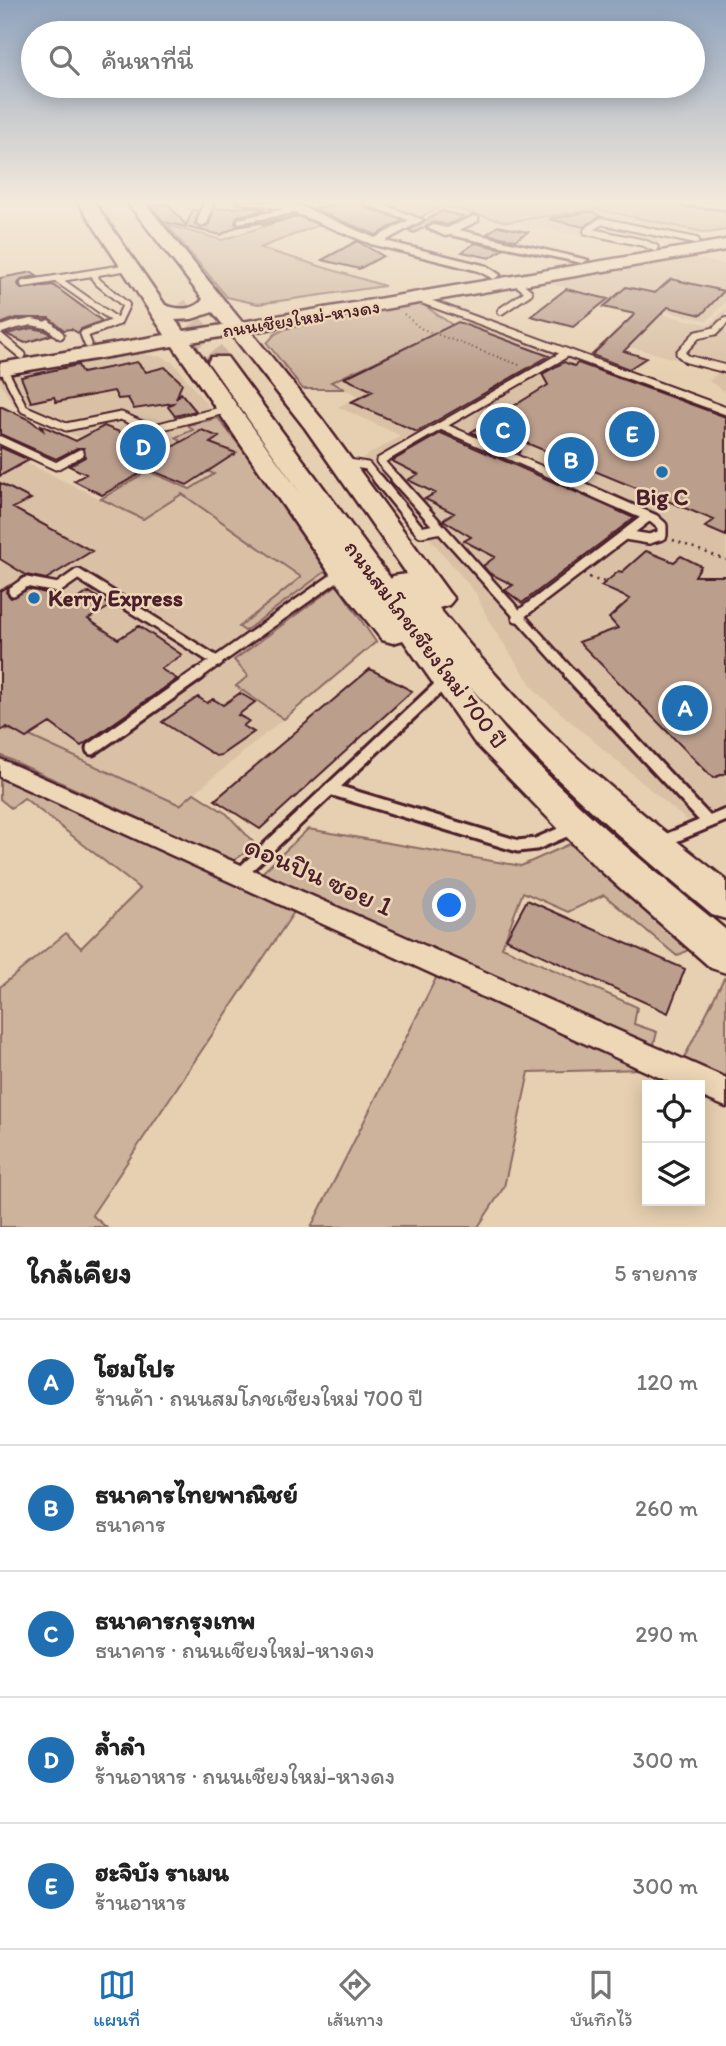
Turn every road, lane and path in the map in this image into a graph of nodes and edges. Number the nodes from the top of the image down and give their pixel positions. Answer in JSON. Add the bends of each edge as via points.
{"nodes":[{"id":1,"x":124,"y":259,"type":"edge"},
{"id":2,"x":145,"y":259,"type":"edge"},
{"id":3,"x":151,"y":259,"type":"edge"},
{"id":4,"x":182,"y":259,"type":"edge"},
{"id":5,"x":445,"y":259,"type":"edge"},
{"id":6,"x":578,"y":259,"type":"edge"},
{"id":7,"x":587,"y":259,"type":"edge"},
{"id":8,"x":642,"y":259,"type":"edge"},
{"id":9,"x":582,"y":260,"type":"junction"},
{"id":10,"x":129,"y":267,"type":"junction"},
{"id":11,"x":96,"y":272,"type":"junction"},
{"id":12,"x":494,"y":275,"type":"junction"},
{"id":13,"x":57,"y":279,"type":"junction"},
{"id":14,"x":514,"y":281,"type":"junction"},
{"id":15,"x":24,"y":284,"type":"dead end"},
{"id":16,"x":213,"y":297,"type":"junction"},
{"id":17,"x":416,"y":298,"type":"junction"},
{"id":18,"x":174,"y":299,"type":"junction"},
{"id":19,"x":391,"y":303,"type":"junction"},
{"id":20,"x":501,"y":311,"type":"dead end"},
{"id":21,"x":288,"y":315,"type":"junction"},
{"id":22,"x":726,"y":321,"type":"edge"},
{"id":23,"x":232,"y":324,"type":"junction"},
{"id":24,"x":0,"y":330,"type":"edge"},
{"id":25,"x":176,"y":334,"type":"junction"},
{"id":26,"x":60,"y":335,"type":"dead end"},
{"id":27,"x":0,"y":337,"type":"edge"},
{"id":28,"x":116,"y":337,"type":"junction"},
{"id":29,"x":567,"y":353,"type":"junction"},
{"id":30,"x":22,"y":355,"type":"junction"},
{"id":31,"x":231,"y":357,"type":"junction"},
{"id":32,"x":1,"y":365,"type":"edge"},
{"id":33,"x":726,"y":369,"type":"edge"},
{"id":34,"x":535,"y":371,"type":"junction"},
{"id":35,"x":228,"y":409,"type":"junction"},
{"id":36,"x":726,"y":411,"type":"edge"},
{"id":37,"x":441,"y":426,"type":"junction"},
{"id":38,"x":0,"y":440,"type":"edge"},
{"id":39,"x":80,"y":453,"type":"dead end"},
{"id":40,"x":341,"y":461,"type":"junction"},
{"id":41,"x":649,"y":517,"type":"junction"},
{"id":42,"x":440,"y":528,"type":"junction"},
{"id":43,"x":625,"y":535,"type":"junction"},
{"id":44,"x":662,"y":535,"type":"junction"},
{"id":45,"x":726,"y":560,"type":"edge"},
{"id":46,"x":343,"y":572,"type":"junction"},
{"id":47,"x":589,"y":577,"type":"dead end"},
{"id":48,"x":608,"y":580,"type":"dead end"},
{"id":49,"x":13,"y":591,"type":"dead end"},
{"id":50,"x":517,"y":617,"type":"junction"},
{"id":51,"x":218,"y":662,"type":"junction"},
{"id":52,"x":438,"y":688,"type":"junction"},
{"id":53,"x":498,"y":721,"type":"junction"},
{"id":54,"x":92,"y":749,"type":"dead end"},
{"id":55,"x":0,"y":767,"type":"edge"},
{"id":56,"x":330,"y":789,"type":"junction"},
{"id":57,"x":726,"y":815,"type":"edge"},
{"id":58,"x":708,"y":822,"type":"junction"},
{"id":59,"x":577,"y":826,"type":"junction"},
{"id":60,"x":654,"y":845,"type":"junction"},
{"id":61,"x":240,"y":874,"type":"junction"},
{"id":62,"x":726,"y":903,"type":"edge"},
{"id":63,"x":726,"y":955,"type":"edge"},
{"id":64,"x":726,"y":1093,"type":"edge"}],
"edges":[{"from":1,"to":10,"type":"main road"},
{"from":2,"to":18,"type":"main road"},
{"from":3,"to":18,"type":"main road"},
{"from":4,"to":16,"type":"main road"},
{"from":5,"to":12,"type":"street"},
{"from":6,"to":9,"type":"street"},
{"from":7,"to":9,"type":"main road","name":"ถนนเชียงใหม่-หางดง"},
{"from":8,"to":14,"type":"main road","name":"ถนนเชียงใหม่-หางดง"},
{"from":9,"to":12,"type":"main road","name":"ถนนเชียงใหม่-หางดง"},
{"from":10,"to":11,"type":"lane"},
{"from":10,"to":18,"type":"main road"},
{"from":11,"to":13,"type":"lane"},
{"from":11,"to":28,"type":"lane","via":[[98,283],[121,296],[126,305]]},
{"from":12,"to":21,"type":"main road","name":"ถนนเชียงใหม่-หางดง"},
{"from":13,"to":15,"type":"lane"},
{"from":13,"to":28,"type":"lane"},
{"from":14,"to":17,"type":"main road","name":"ถนนเชียงใหม่-หางดง"},
{"from":14,"to":20,"type":"lane","via":[[529,292]]},
{"from":16,"to":18,"type":"main road","via":[[211,304],[197,312],[169,314]]},
{"from":16,"to":21,"type":"main road","via":[[239,309]]},
{"from":16,"to":23,"type":"main road"},
{"from":17,"to":19,"type":"main road","name":"ถนนเชียงใหม่-หางดง"},
{"from":17,"to":29,"type":"lane"},
{"from":18,"to":25,"type":"main road"},
{"from":18,"to":28,"type":"main road","via":[[148,323]]},
{"from":19,"to":21,"type":"main road","name":"ถนนเชียงใหม่-หางดง"},
{"from":19,"to":34,"type":"path","via":[[421,328]]},
{"from":21,"to":23,"type":"main road","name":"ถนนเชียงใหม่-หางดง"},
{"from":21,"to":31,"type":"main road"},
{"from":22,"to":33,"type":"lane","via":[[715,331],[697,335],[680,353]]},
{"from":23,"to":25,"type":"main road","name":"ถนนเชียงใหม่-หางดง"},
{"from":23,"to":31,"type":"main road"},
{"from":24,"to":26,"type":"lane","via":[[41,321]]},
{"from":25,"to":28,"type":"main road","name":"ถนนเชียงใหม่-หางดง"},
{"from":25,"to":31,"type":"main road"},
{"from":27,"to":30,"type":"lane"},
{"from":28,"to":30,"type":"main road","name":"ถนนเชียงใหม่-หางดง"},
{"from":28,"to":31,"type":"main road","via":[[158,351]]},
{"from":28,"to":32,"type":"main road","name":"ถนนเชียงใหม่-หางดง"},
{"from":29,"to":34,"type":"lane"},
{"from":29,"to":36,"type":"lane"},
{"from":30,"to":32,"type":"main road","name":"ถนนเชียงใหม่-หางดง"},
{"from":31,"to":35,"type":"main road"},
{"from":31,"to":40,"type":"main road"},
{"from":31,"to":53,"type":"main road","name":"ถนนสมโภชเชียงใหม่ 700 ปี"},
{"from":32,"to":35,"type":"lane","via":[[24,410],[66,427],[121,416],[151,429]]},
{"from":34,"to":37,"type":"lane"},
{"from":35,"to":46,"type":"main road"},
{"from":37,"to":41,"type":"lane"},
{"from":37,"to":42,"type":"lane","via":[[380,461]]},
{"from":38,"to":39,"type":"lane","via":[[56,466]]},
{"from":40,"to":42,"type":"lane","via":[[367,466],[421,532]]},
{"from":40,"to":53,"type":"main road","via":[[457,624]]},
{"from":41,"to":43,"type":"lane"},
{"from":41,"to":44,"type":"lane","via":[[662,526]]},
{"from":42,"to":50,"type":"lane"},
{"from":43,"to":44,"type":"lane","via":[[649,539]]},
{"from":43,"to":50,"type":"lane"},
{"from":44,"to":45,"type":"path"},
{"from":46,"to":51,"type":"lane"},
{"from":46,"to":52,"type":"main road"},
{"from":47,"to":48,"type":"path"},
{"from":49,"to":51,"type":"lane","via":[[26,582],[58,588],[78,575]]},
{"from":50,"to":58,"type":"lane"},
{"from":51,"to":54,"type":"lane"},
{"from":52,"to":53,"type":"main road"},
{"from":52,"to":56,"type":"lane"},
{"from":53,"to":59,"type":"main road","name":"ถนนสมโภชเชียงใหม่ 700 ปี"},
{"from":53,"to":60,"type":"main road","name":"ถนนสมโภชเชียงใหม่ 700 ปี","via":[[560,761]]},
{"from":55,"to":61,"type":"street","name":"ดอนปิน ซอย 1"},
{"from":56,"to":59,"type":"lane","via":[[518,846],[536,844]]},
{"from":56,"to":61,"type":"lane"},
{"from":57,"to":58,"type":"lane"},
{"from":58,"to":60,"type":"lane"},
{"from":59,"to":63,"type":"main road","name":"ถนนสมโภชเชียงใหม่ 700 ปี"},
{"from":60,"to":62,"type":"main road","name":"ถนนสมโภชเชียงใหม่ 700 ปี"},
{"from":61,"to":64,"type":"street","name":"ดอนปิน ซอย 1"}]}
